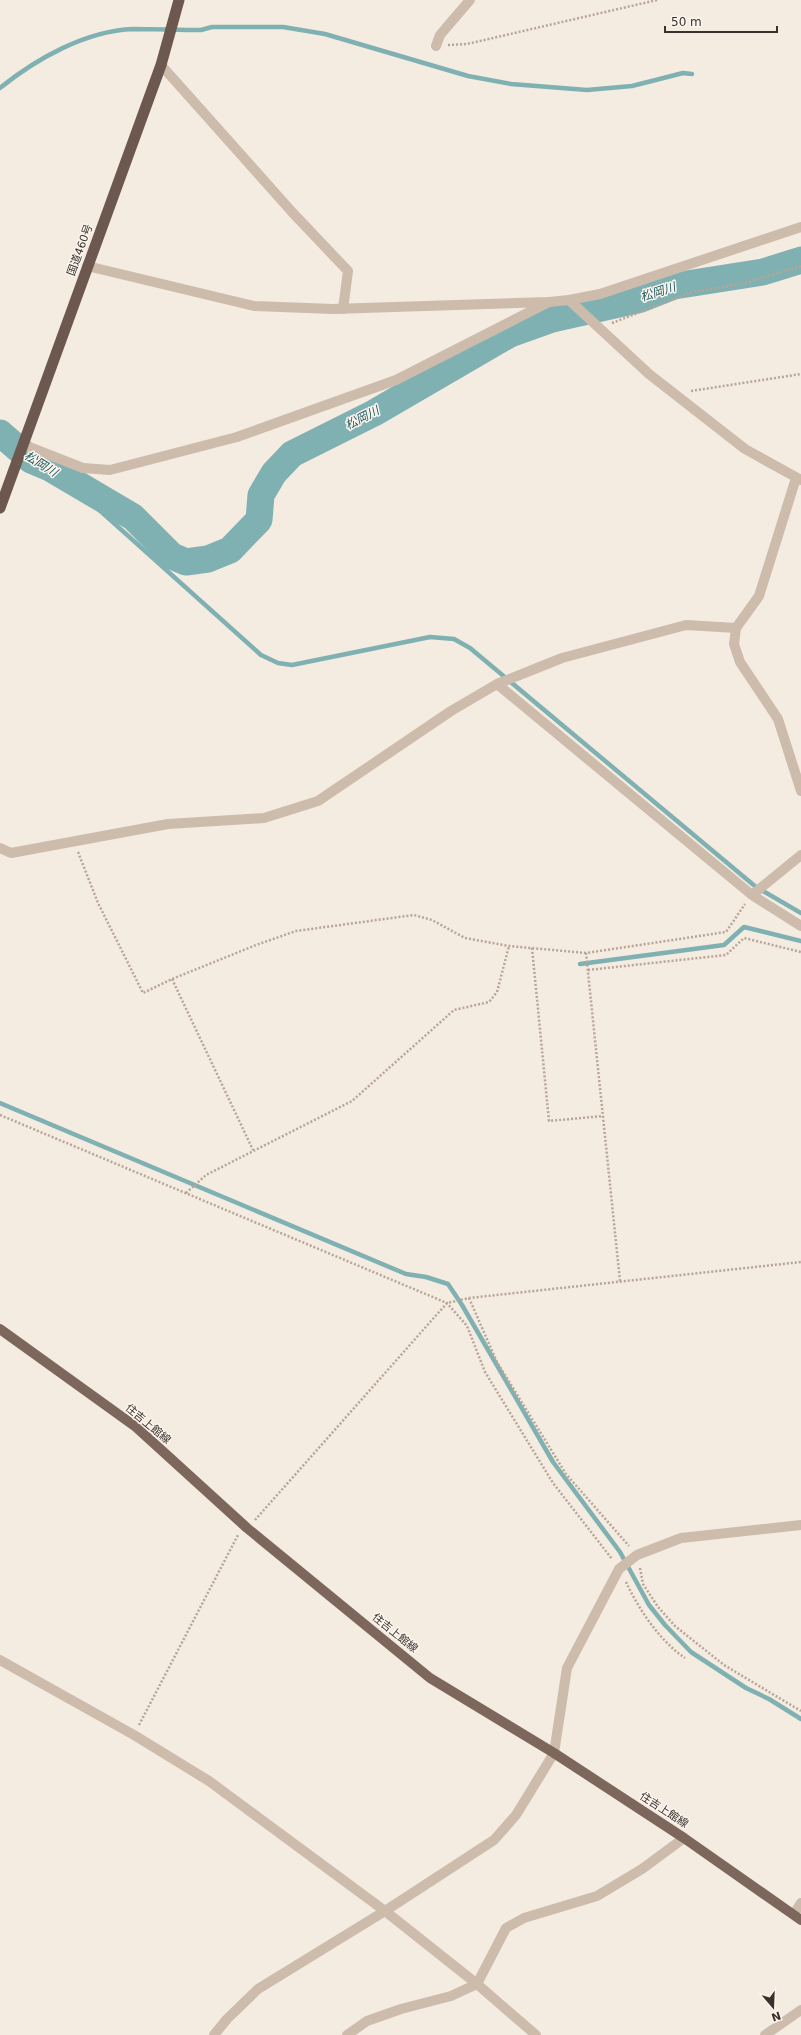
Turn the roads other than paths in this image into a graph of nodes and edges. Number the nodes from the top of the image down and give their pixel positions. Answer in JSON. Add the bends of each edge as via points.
{"nodes":[{"id":1,"x":179,"y":0,"type":"edge"},
{"id":2,"x":470,"y":0,"type":"edge"},
{"id":3,"x":436,"y":46,"type":"road end"},
{"id":4,"x":161,"y":65,"type":"junction"},
{"id":5,"x":801,"y":227,"type":"edge"},
{"id":6,"x":87,"y":266,"type":"junction"},
{"id":7,"x":570,"y":300,"type":"junction"},
{"id":8,"x":549,"y":302,"type":"junction"},
{"id":9,"x":343,"y":309,"type":"junction"},
{"id":10,"x":24,"y":445,"type":"junction"},
{"id":11,"x":798,"y":479,"type":"edge"},
{"id":12,"x":0,"y":508,"type":"edge"},
{"id":13,"x":736,"y":628,"type":"junction"},
{"id":14,"x":498,"y":684,"type":"junction"},
{"id":15,"x":801,"y":791,"type":"edge"},
{"id":16,"x":0,"y":848,"type":"edge"},
{"id":17,"x":801,"y":855,"type":"edge"},
{"id":18,"x":752,"y":895,"type":"junction"},
{"id":19,"x":801,"y":926,"type":"edge"},
{"id":20,"x":0,"y":1329,"type":"edge"},
{"id":21,"x":801,"y":1525,"type":"edge"},
{"id":22,"x":0,"y":1660,"type":"edge"},
{"id":23,"x":554,"y":1753,"type":"junction"},
{"id":24,"x":684,"y":1838,"type":"junction"},
{"id":25,"x":801,"y":1903,"type":"edge"},
{"id":26,"x":385,"y":1911,"type":"junction"},
{"id":27,"x":797,"y":1917,"type":"edge"},
{"id":28,"x":478,"y":1984,"type":"junction"},
{"id":29,"x":801,"y":2010,"type":"edge"},
{"id":30,"x":214,"y":2035,"type":"edge"},
{"id":31,"x":347,"y":2035,"type":"edge"},
{"id":32,"x":536,"y":2035,"type":"edge"},
{"id":33,"x":765,"y":2035,"type":"edge"}],
"edges":[{"from":1,"to":4,"type":"highway","name":"国道460号"},
{"from":2,"to":3,"type":"street","via":[[440,34]]},
{"from":4,"to":6,"type":"highway","name":"国道460号"},
{"from":4,"to":9,"type":"street","via":[[348,271]]},
{"from":5,"to":7,"type":"street","via":[[600,294]]},
{"from":6,"to":9,"type":"street","via":[[254,306]]},
{"from":6,"to":10,"type":"highway","name":"国道460号"},
{"from":7,"to":8,"type":"street"},
{"from":7,"to":11,"type":"street","via":[[649,374],[745,449]]},
{"from":8,"to":9,"type":"street"},
{"from":8,"to":10,"type":"street","via":[[396,380],[237,437],[110,470],[82,468]]},
{"from":10,"to":12,"type":"highway","name":"国道460号"},
{"from":11,"to":13,"type":"street","via":[[760,596]]},
{"from":13,"to":14,"type":"street","via":[[686,625],[562,658]]},
{"from":13,"to":15,"type":"street","via":[[734,644],[740,662],[778,719]]},
{"from":14,"to":16,"type":"street","via":[[451,711],[318,801],[264,818],[168,824],[11,853]]},
{"from":14,"to":18,"type":"street"},
{"from":17,"to":18,"type":"street"},
{"from":18,"to":19,"type":"street"},
{"from":20,"to":23,"type":"main road","name":"住吉上館線","via":[[136,1428],[248,1528],[430,1678]]},
{"from":21,"to":23,"type":"street","via":[[681,1538],[637,1555],[619,1569],[567,1668]]},
{"from":22,"to":26,"type":"street","via":[[134,1735],[209,1781]]},
{"from":23,"to":24,"type":"main road","name":"住吉上館線"},
{"from":23,"to":26,"type":"street","via":[[516,1815],[494,1840]]},
{"from":24,"to":27,"type":"main road","name":"住吉上館線"},
{"from":24,"to":28,"type":"street","via":[[642,1869],[597,1896],[524,1918],[506,1928]]},
{"from":25,"to":27,"type":"street"},
{"from":26,"to":28,"type":"street"},
{"from":26,"to":30,"type":"street","via":[[258,1988]]},
{"from":28,"to":31,"type":"street","via":[[451,1996],[367,2021]]},
{"from":28,"to":32,"type":"street"},
{"from":29,"to":33,"type":"street"}]}
